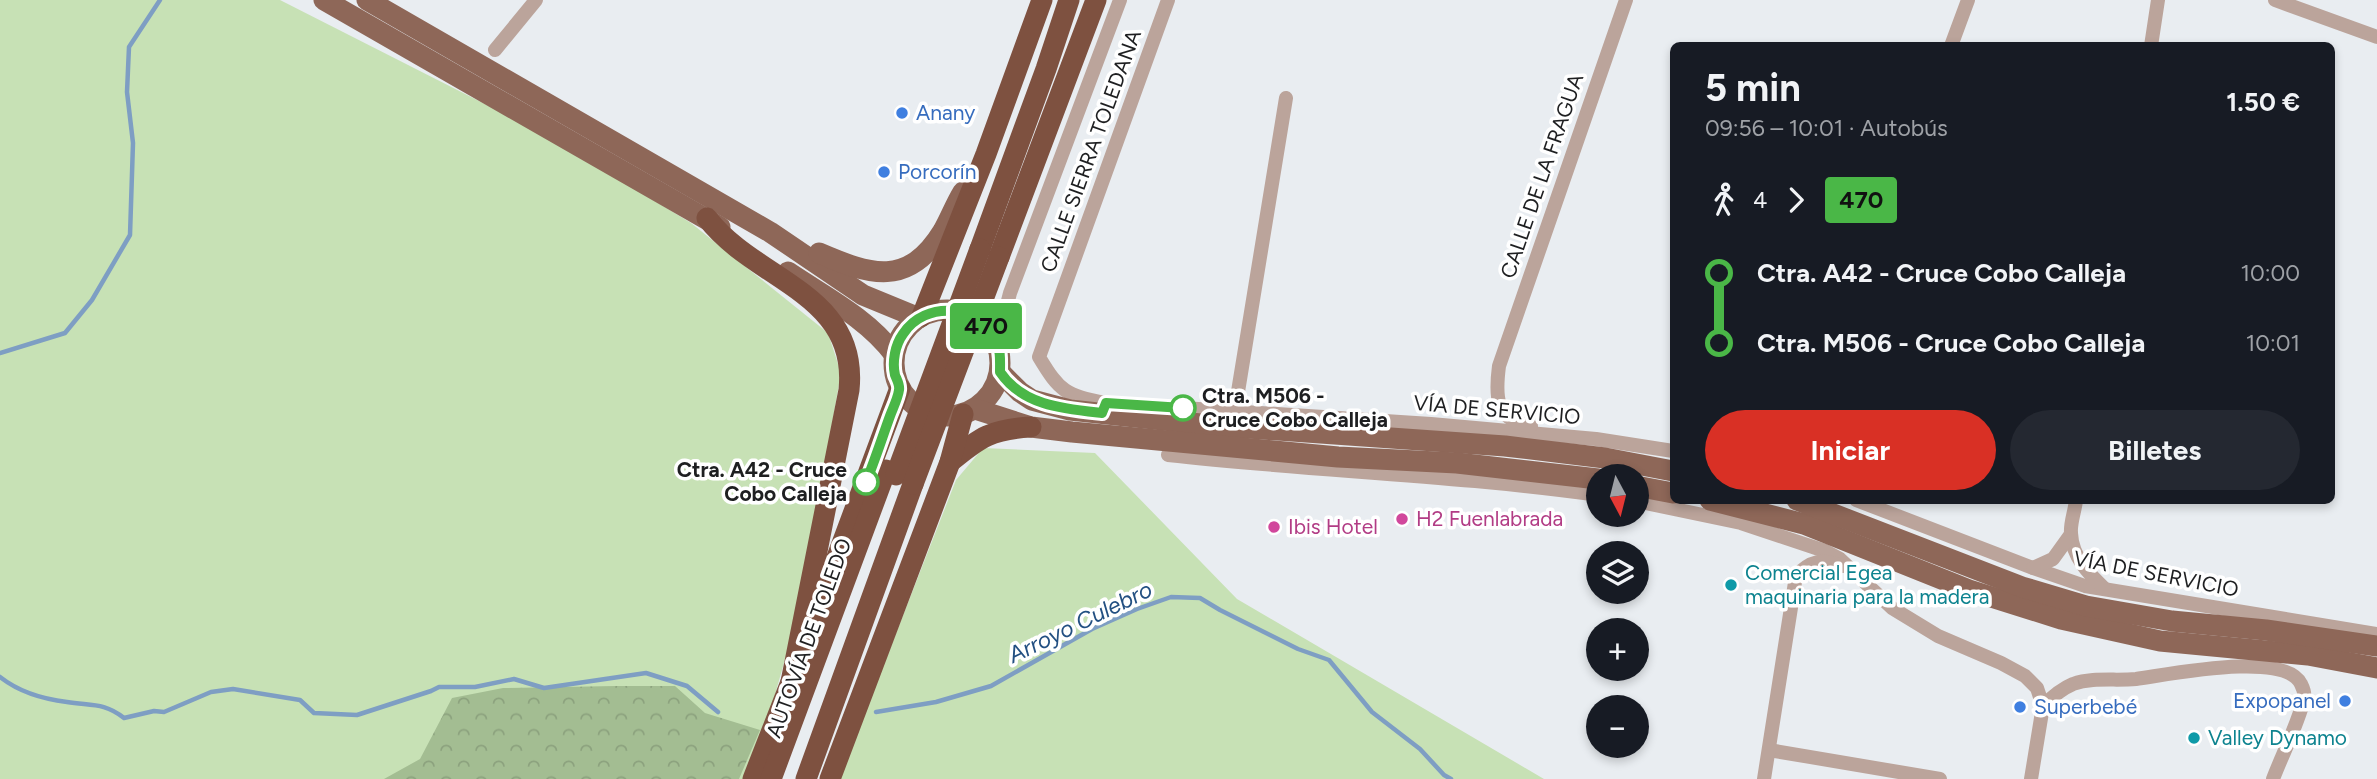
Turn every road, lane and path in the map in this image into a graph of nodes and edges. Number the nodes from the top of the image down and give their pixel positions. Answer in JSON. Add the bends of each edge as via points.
{"nodes":[{"id":1,"x":324,"y":0,"type":"edge"},
{"id":2,"x":368,"y":0,"type":"edge"},
{"id":3,"x":536,"y":0,"type":"edge"},
{"id":4,"x":1042,"y":0,"type":"edge"},
{"id":5,"x":1069,"y":0,"type":"edge"},
{"id":6,"x":1096,"y":0,"type":"edge"},
{"id":7,"x":1120,"y":0,"type":"edge"},
{"id":8,"x":1168,"y":0,"type":"edge"},
{"id":9,"x":1626,"y":0,"type":"edge"},
{"id":10,"x":1968,"y":0,"type":"edge"},
{"id":11,"x":2158,"y":0,"type":"edge"},
{"id":12,"x":2275,"y":0,"type":"edge"},
{"id":13,"x":2377,"y":37,"type":"edge"},
{"id":14,"x":1952,"y":42,"type":"edge"},
{"id":15,"x":2152,"y":42,"type":"edge"},
{"id":16,"x":495,"y":50,"type":"dead end"},
{"id":17,"x":1286,"y":98,"type":"dead end"},
{"id":18,"x":986,"y":154,"type":"junction"},
{"id":19,"x":707,"y":218,"type":"junction"},
{"id":20,"x":770,"y":232,"type":"junction"},
{"id":21,"x":982,"y":251,"type":"junction"},
{"id":22,"x":921,"y":317,"type":"junction"},
{"id":23,"x":894,"y":354,"type":"junction"},
{"id":24,"x":1038,"y":357,"type":"joint"},
{"id":25,"x":1000,"y":363,"type":"junction"},
{"id":26,"x":900,"y":388,"type":"junction"},
{"id":27,"x":1104,"y":408,"type":"junction"},
{"id":28,"x":1234,"y":410,"type":"junction"},
{"id":29,"x":969,"y":412,"type":"junction"},
{"id":30,"x":1031,"y":427,"type":"junction"},
{"id":31,"x":1596,"y":439,"type":"junction"},
{"id":32,"x":1670,"y":451,"type":"edge"},
{"id":33,"x":1168,"y":455,"type":"dead end"},
{"id":34,"x":950,"y":462,"type":"junction"},
{"id":35,"x":1670,"y":470,"type":"edge"},
{"id":36,"x":898,"y":476,"type":"junction"},
{"id":37,"x":1586,"y":478,"type":"edge"},
{"id":38,"x":1649,"y":488,"type":"edge"},
{"id":39,"x":1670,"y":492,"type":"edge"},
{"id":40,"x":1586,"y":493,"type":"edge"},
{"id":41,"x":1649,"y":504,"type":"edge"},
{"id":42,"x":1726,"y":504,"type":"edge"},
{"id":43,"x":1807,"y":504,"type":"edge"},
{"id":44,"x":1866,"y":504,"type":"edge"},
{"id":45,"x":2075,"y":504,"type":"edge"},
{"id":46,"x":2071,"y":534,"type":"junction"},
{"id":47,"x":2033,"y":568,"type":"junction"},
{"id":48,"x":1849,"y":569,"type":"junction"},
{"id":49,"x":2105,"y":589,"type":"junction"},
{"id":50,"x":2377,"y":634,"type":"edge"},
{"id":51,"x":2377,"y":646,"type":"edge"},
{"id":52,"x":2377,"y":668,"type":"edge"},
{"id":53,"x":791,"y":682,"type":"junction"},
{"id":54,"x":2043,"y":706,"type":"junction"},
{"id":55,"x":1769,"y":750,"type":"junction"},
{"id":56,"x":837,"y":772,"type":"edge"},
{"id":57,"x":753,"y":779,"type":"edge"},
{"id":58,"x":771,"y":779,"type":"edge"},
{"id":59,"x":783,"y":779,"type":"edge"},
{"id":60,"x":806,"y":779,"type":"edge"},
{"id":61,"x":1764,"y":779,"type":"edge"},
{"id":62,"x":1940,"y":779,"type":"edge"},
{"id":63,"x":2031,"y":779,"type":"edge"},
{"id":64,"x":2273,"y":779,"type":"edge"}],
"edges":[{"from":1,"to":19,"type":"main road"},
{"from":2,"to":20,"type":"main road"},
{"from":3,"to":16,"type":"street"},
{"from":4,"to":18,"type":"highway"},
{"from":5,"to":21,"type":"highway"},
{"from":6,"to":21,"type":"highway"},
{"from":7,"to":25,"type":"street","via":[[1010,293],[1002,324]]},
{"from":8,"to":24,"type":"street","name":"CALLE SIERRA TOLEDANA"},
{"from":9,"to":31,"type":"street","name":"CALLE DE LA FRAGUA","via":[[1499,366],[1496,392],[1501,410],[1517,424]]},
{"from":10,"to":14,"type":"street"},
{"from":11,"to":15,"type":"street"},
{"from":12,"to":13,"type":"street"},
{"from":17,"to":28,"type":"street"},
{"from":18,"to":20,"type":"main road","via":[[942,232],[912,266],[892,272],[854,268]]},
{"from":18,"to":22,"type":"highway"},
{"from":19,"to":23,"type":"main road","via":[[862,321]]},
{"from":19,"to":53,"type":"highway","via":[[717,232],[832,319],[850,358],[849,390]]},
{"from":20,"to":22,"type":"main road","via":[[863,295]]},
{"from":21,"to":36,"type":"highway","bridge":true},
{"from":21,"to":36,"type":"highway"},
{"from":22,"to":23,"type":"main road","via":[[903,333]]},
{"from":22,"to":25,"type":"main road","via":[[938,310],[971,315],[995,338]]},
{"from":23,"to":26,"type":"main road"},
{"from":24,"to":27,"type":"street","name":"VÍA DE SERVICIO","via":[[1056,385]]},
{"from":25,"to":27,"type":"main road","via":[[1013,386],[1032,400],[1070,410]]},
{"from":25,"to":29,"type":"main road","via":[[992,394]]},
{"from":26,"to":29,"type":"main road","via":[[927,413]]},
{"from":26,"to":53,"type":"highway"},
{"from":27,"to":28,"type":"street","name":"VÍA DE SERVICIO"},
{"from":27,"to":35,"type":"main road","via":[[1219,426],[1505,446]]},
{"from":28,"to":31,"type":"street","name":"VÍA DE SERVICIO"},
{"from":29,"to":30,"type":"main road"},
{"from":29,"to":34,"type":"highway"},
{"from":30,"to":34,"type":"highway","via":[[986,435]]},
{"from":30,"to":37,"type":"main road"},
{"from":31,"to":32,"type":"street","name":"VÍA DE SERVICIO"},
{"from":33,"to":40,"type":"street"},
{"from":34,"to":56,"type":"highway"},
{"from":36,"to":58,"type":"highway"},
{"from":36,"to":59,"type":"highway","name":"AUTOVÍA DE TOLEDO"},
{"from":36,"to":60,"type":"highway"},
{"from":38,"to":39,"type":"main road"},
{"from":41,"to":48,"type":"street","via":[[1766,530],[1825,551]]},
{"from":42,"to":52,"type":"main road","via":[[1804,524],[1969,590],[2061,619],[2160,641],[2308,655]]},
{"from":43,"to":51,"type":"main road","via":[[2022,587],[2086,606]]},
{"from":44,"to":47,"type":"street","name":"VÍA DE SERVICIO"},
{"from":45,"to":46,"type":"street"},
{"from":46,"to":47,"type":"street","via":[[2053,559]]},
{"from":46,"to":49,"type":"street","via":[[2085,571]]},
{"from":47,"to":49,"type":"street","name":"VÍA DE SERVICIO"},
{"from":48,"to":54,"type":"street","via":[[1892,608],[1938,636],[2025,677],[2037,688]]},
{"from":48,"to":55,"type":"street","via":[[1815,561],[1796,576]]},
{"from":49,"to":50,"type":"street","name":"VÍA DE SERVICIO"},
{"from":53,"to":57,"type":"highway"},
{"from":54,"to":63,"type":"street"},
{"from":54,"to":64,"type":"street","via":[[2053,695],[2090,680],[2209,668],[2268,667],[2287,672],[2300,681],[2305,697]]},
{"from":55,"to":61,"type":"street"},
{"from":55,"to":62,"type":"street"}]}
